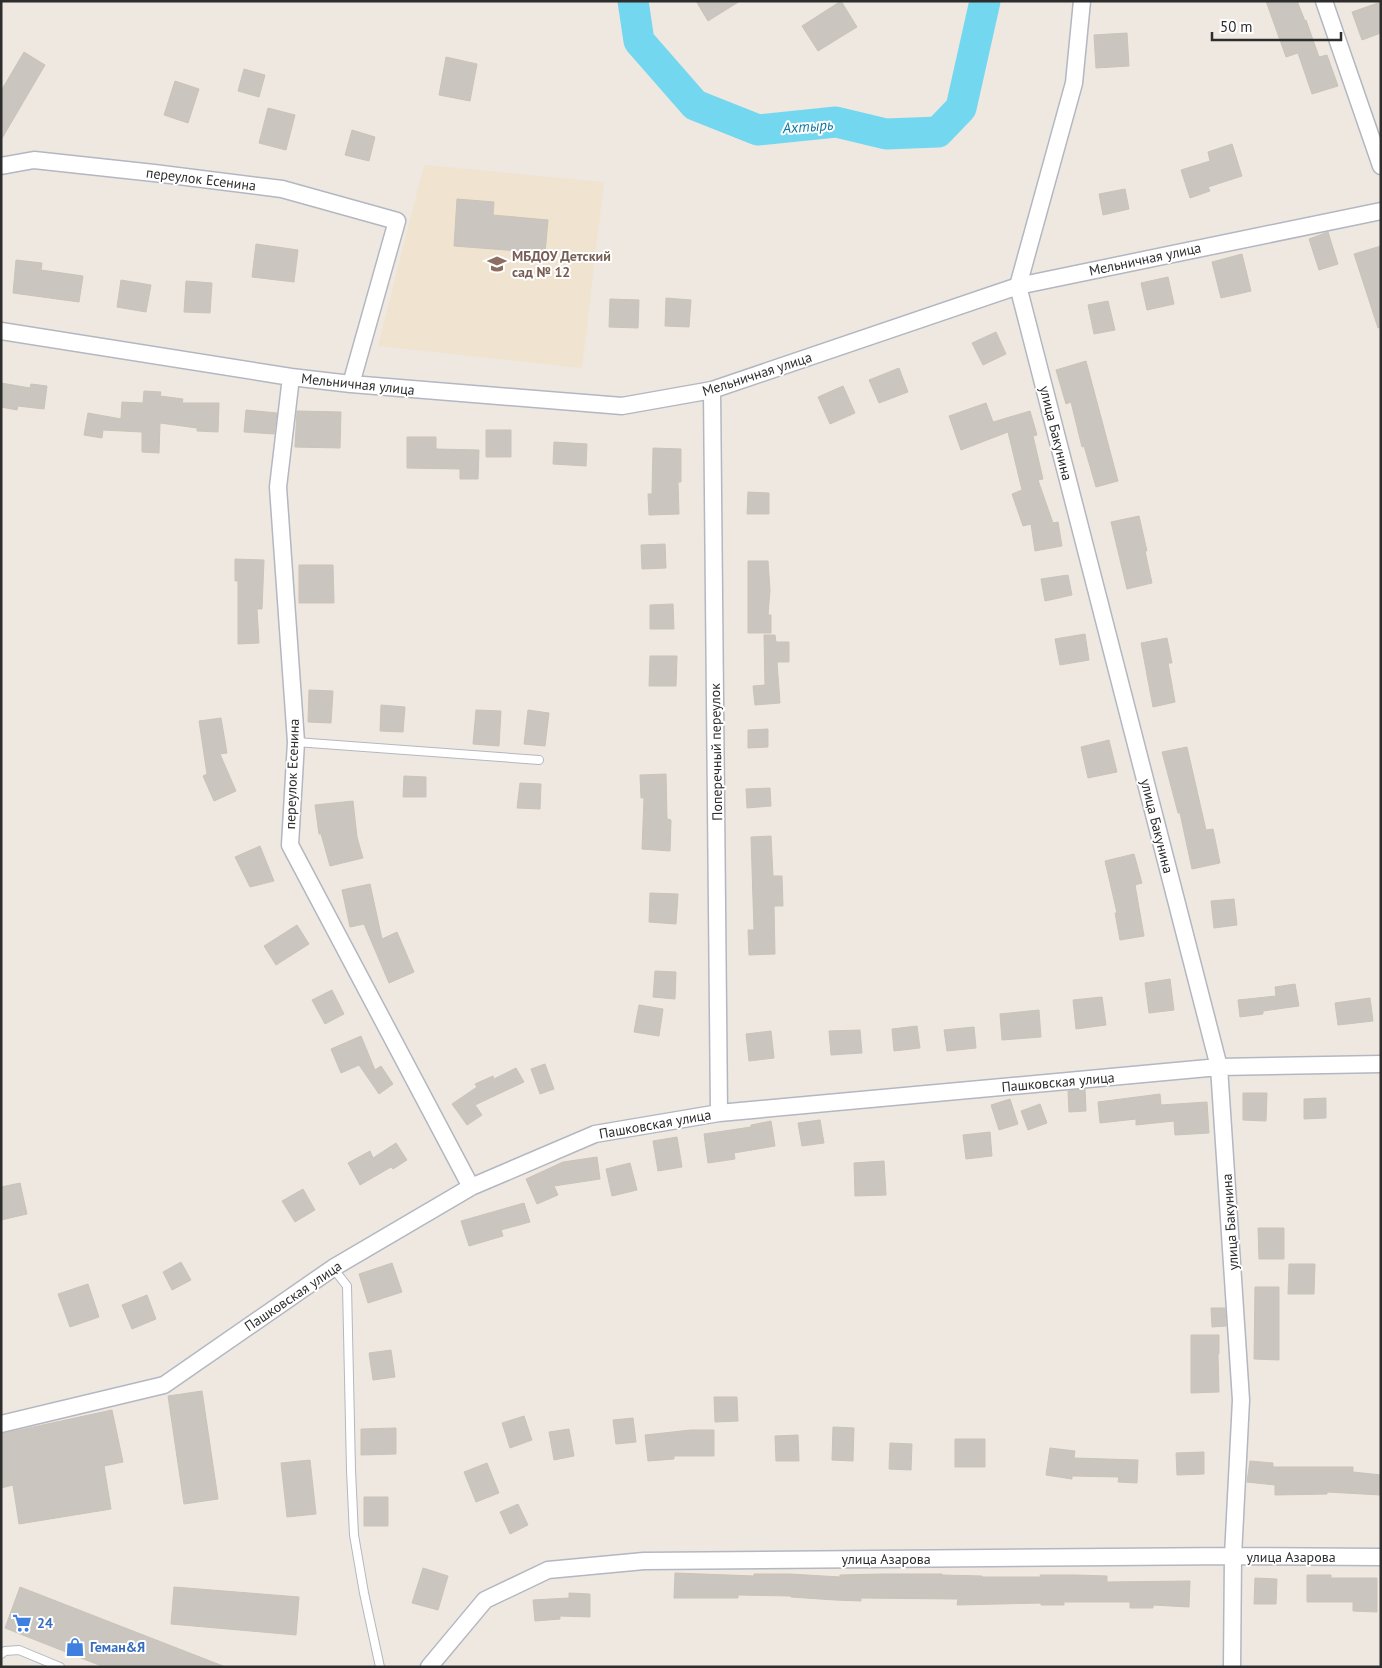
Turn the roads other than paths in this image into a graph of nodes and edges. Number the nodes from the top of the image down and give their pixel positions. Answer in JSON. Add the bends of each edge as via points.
{"nodes":[{"id":1,"x":1082,"y":1,"type":"edge"},
{"id":2,"x":1324,"y":1,"type":"edge"},
{"id":3,"x":1,"y":166,"type":"edge"},
{"id":4,"x":1381,"y":166,"type":"edge"},
{"id":5,"x":1381,"y":211,"type":"edge"},
{"id":6,"x":1018,"y":286,"type":"junction"},
{"id":7,"x":1,"y":331,"type":"edge"},
{"id":8,"x":291,"y":377,"type":"junction"},
{"id":9,"x":351,"y":384,"type":"junction"},
{"id":10,"x":712,"y":390,"type":"junction"},
{"id":11,"x":296,"y":742,"type":"junction"},
{"id":12,"x":539,"y":760,"type":"dead end"},
{"id":13,"x":1381,"y":1064,"type":"edge"},
{"id":14,"x":1220,"y":1067,"type":"junction"},
{"id":15,"x":719,"y":1113,"type":"junction"},
{"id":16,"x":471,"y":1187,"type":"junction"},
{"id":17,"x":332,"y":1268,"type":"junction"},
{"id":18,"x":1,"y":1424,"type":"edge"},
{"id":19,"x":1233,"y":1556,"type":"junction"},
{"id":20,"x":1381,"y":1557,"type":"edge"},
{"id":21,"x":1,"y":1654,"type":"edge"},
{"id":22,"x":60,"y":1667,"type":"edge"},
{"id":23,"x":380,"y":1667,"type":"edge"},
{"id":24,"x":429,"y":1667,"type":"edge"},
{"id":25,"x":1232,"y":1667,"type":"edge"}],
"edges":[{"from":1,"to":6,"type":"street","name":"улица Бакунина","via":[[1074,83]]},
{"from":2,"to":4,"type":"street"},
{"from":3,"to":9,"type":"street","name":"переулок Есенина","via":[[34,160],[282,189],[397,221]]},
{"from":5,"to":6,"type":"street","name":"Мельничная улица"},
{"from":6,"to":10,"type":"street","name":"Мельничная улица"},
{"from":6,"to":14,"type":"street","name":"улица Бакунина"},
{"from":7,"to":8,"type":"street","name":"Мельничная улица"},
{"from":8,"to":9,"type":"street","name":"Мельничная улица"},
{"from":8,"to":11,"type":"street","name":"переулок Есенина","via":[[278,487]]},
{"from":9,"to":10,"type":"street","name":"Мельничная улица","via":[[622,406]]},
{"from":10,"to":15,"type":"street","name":"Поперечный переулок"},
{"from":11,"to":12,"type":"lane"},
{"from":11,"to":16,"type":"street","name":"переулок Есенина","via":[[290,845]]},
{"from":13,"to":14,"type":"street","name":"Пашковская улица"},
{"from":14,"to":15,"type":"street","name":"Пашковская улица"},
{"from":14,"to":19,"type":"street","name":"улица Бакунина","via":[[1241,1400]]},
{"from":15,"to":16,"type":"street","name":"Пашковская улица","via":[[595,1134]]},
{"from":16,"to":17,"type":"street","name":"Пашковская улица"},
{"from":17,"to":18,"type":"street","name":"Пашковская улица","via":[[164,1385]]},
{"from":17,"to":23,"type":"lane","via":[[347,1286],[354,1535]]},
{"from":19,"to":20,"type":"street","name":"улица Азарова"},
{"from":19,"to":24,"type":"street","name":"улица Азарова","via":[[644,1561],[548,1570],[485,1600]]},
{"from":19,"to":25,"type":"street","name":"улица Бакунина"},
{"from":21,"to":22,"type":"lane","via":[[19,1650]]}]}
